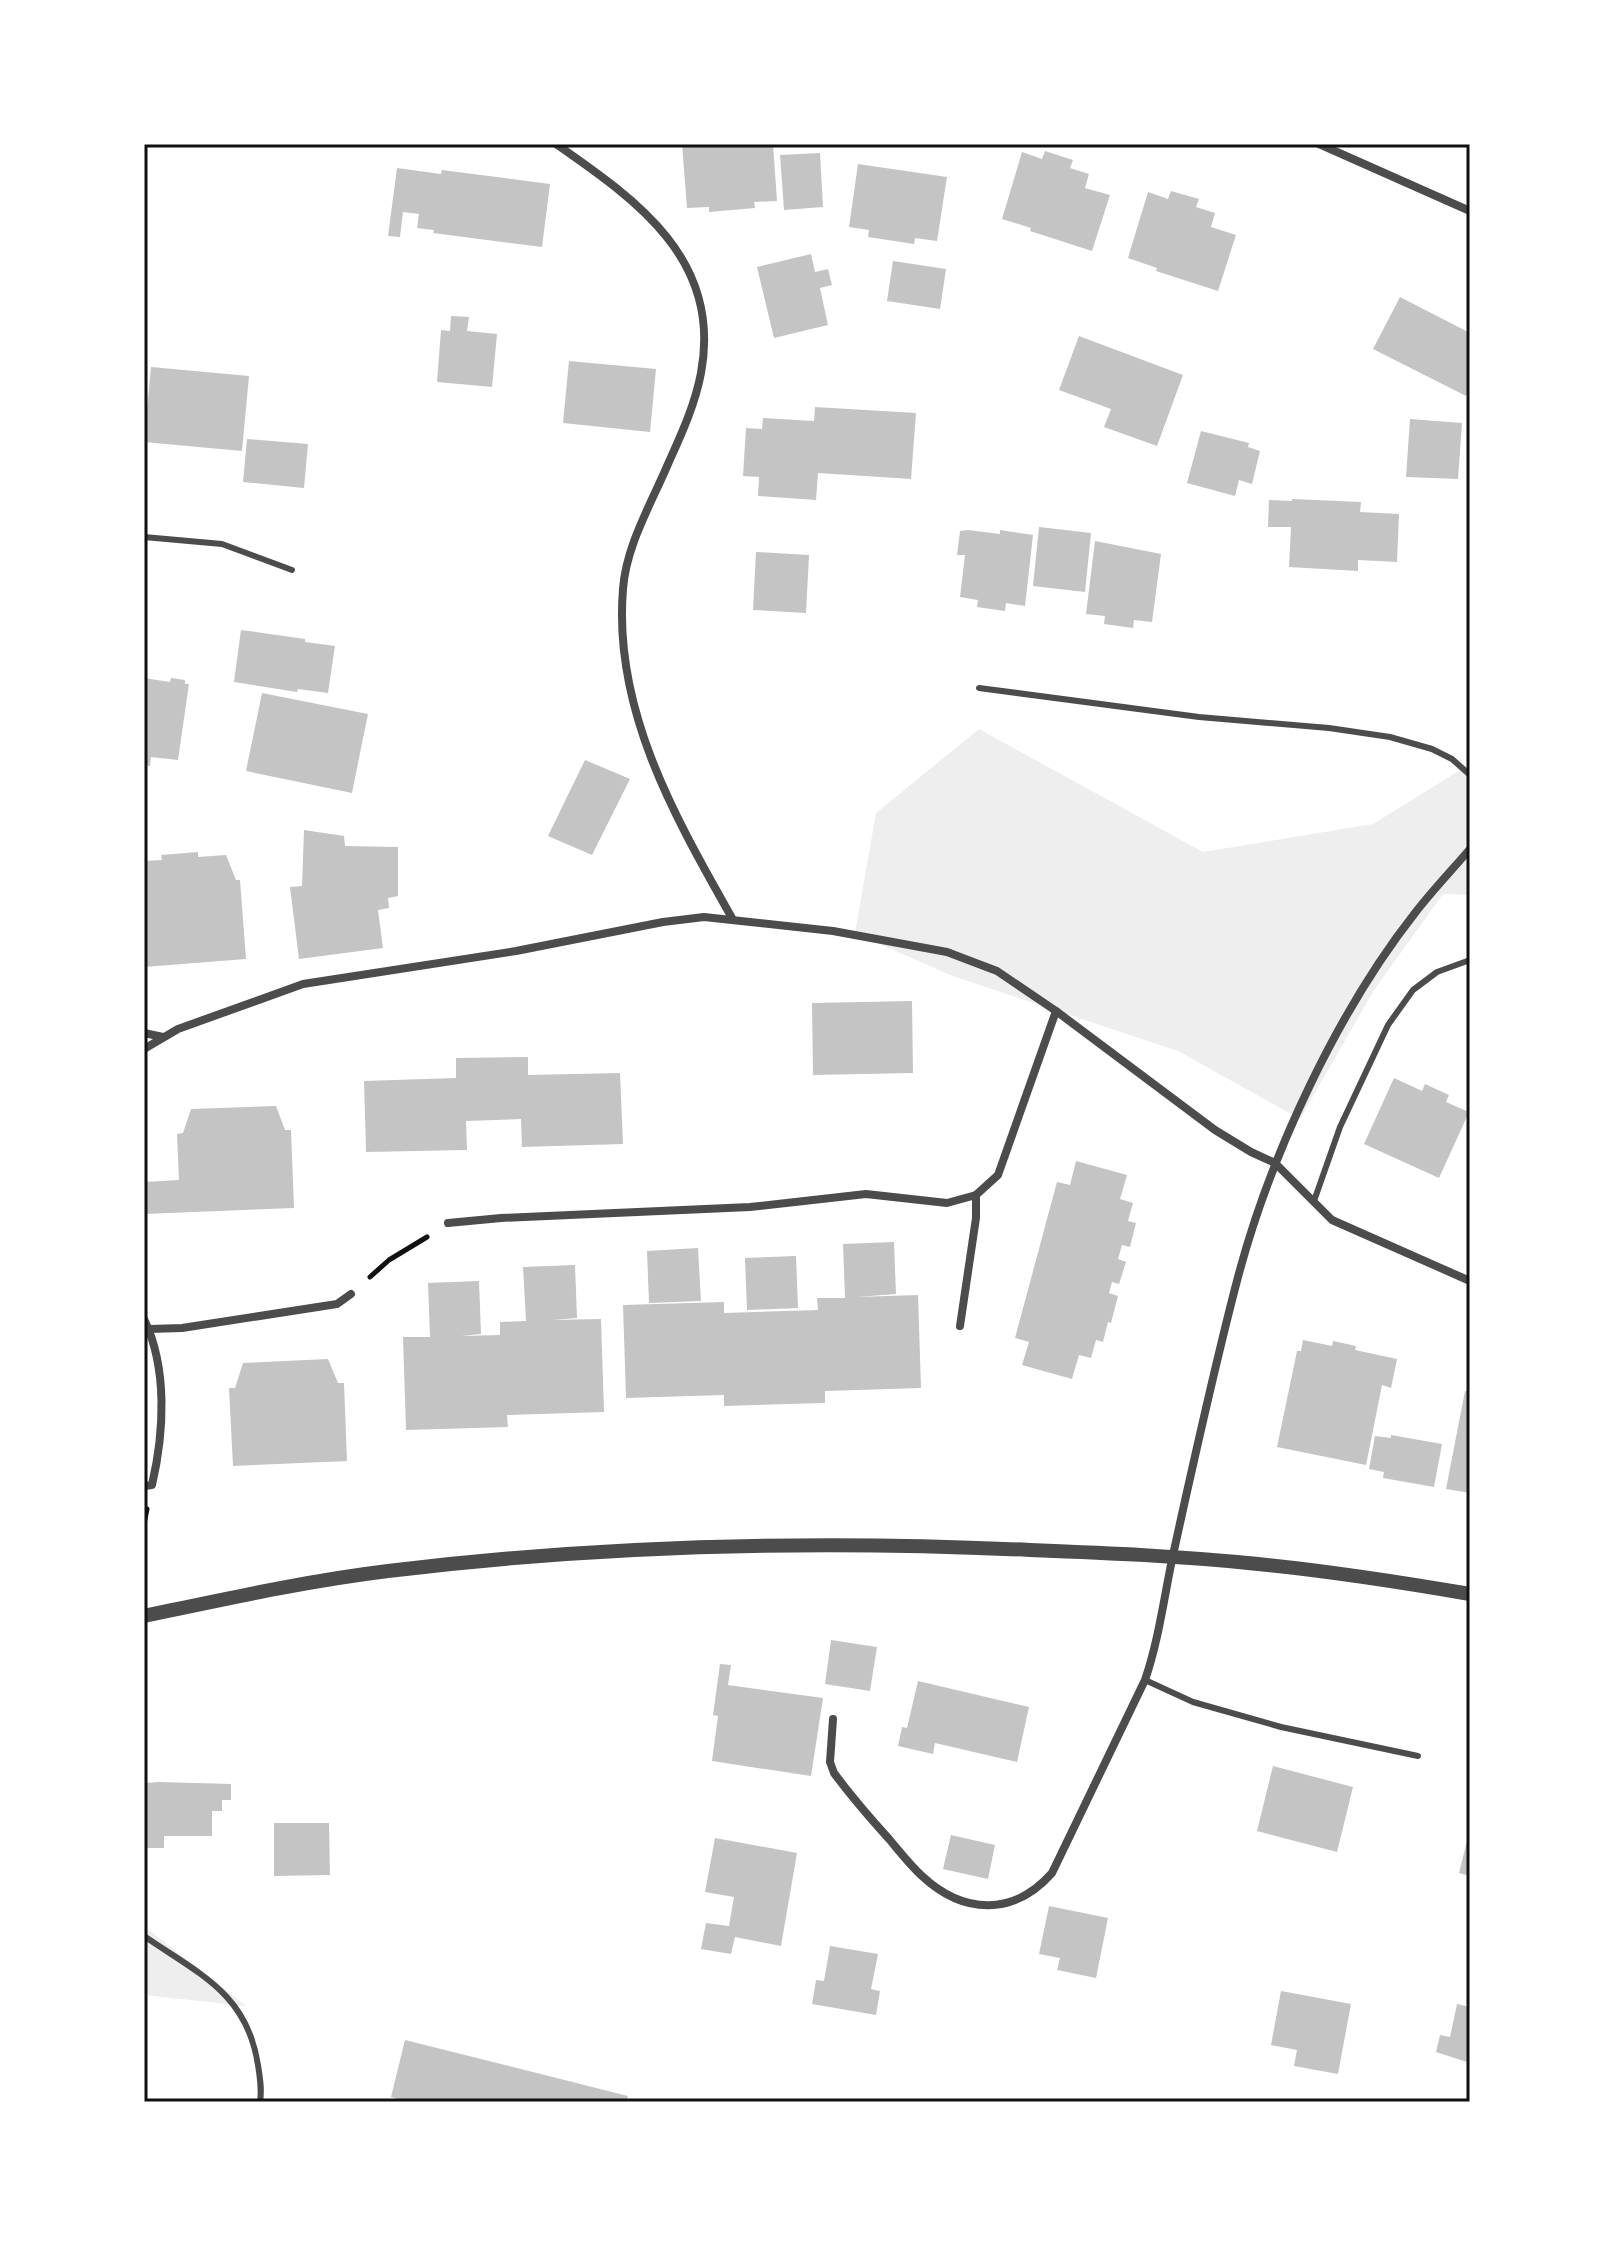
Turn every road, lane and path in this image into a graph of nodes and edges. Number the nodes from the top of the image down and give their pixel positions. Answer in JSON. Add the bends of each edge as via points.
{"nodes":[{"id":1,"x":556,"y":144,"type":"edge"},
{"id":2,"x":1319,"y":144,"type":"edge"},
{"id":3,"x":1470,"y":211,"type":"edge"},
{"id":4,"x":144,"y":537,"type":"edge"},
{"id":5,"x":292,"y":570,"type":"dead end"},
{"id":6,"x":979,"y":688,"type":"dead end"},
{"id":7,"x":1470,"y":775,"type":"edge"},
{"id":8,"x":1470,"y":849,"type":"edge"},
{"id":9,"x":732,"y":918,"type":"junction"},
{"id":10,"x":1470,"y":960,"type":"edge"},
{"id":11,"x":1056,"y":1011,"type":"junction"},
{"id":12,"x":144,"y":1033,"type":"edge"},
{"id":13,"x":164,"y":1037,"type":"junction"},
{"id":14,"x":144,"y":1049,"type":"edge"},
{"id":15,"x":1275,"y":1163,"type":"junction"},
{"id":16,"x":976,"y":1195,"type":"junction"},
{"id":17,"x":1314,"y":1201,"type":"junction"},
{"id":18,"x":448,"y":1223,"type":"joint"},
{"id":19,"x":1470,"y":1281,"type":"edge"},
{"id":20,"x":351,"y":1294,"type":"joint"},
{"id":21,"x":144,"y":1319,"type":"edge"},
{"id":22,"x":960,"y":1326,"type":"dead end"},
{"id":23,"x":149,"y":1329,"type":"junction"},
{"id":24,"x":144,"y":1486,"type":"edge"},
{"id":25,"x":1173,"y":1556,"type":"junction"},
{"id":26,"x":1470,"y":1594,"type":"edge"},
{"id":27,"x":144,"y":1616,"type":"edge"},
{"id":28,"x":1145,"y":1680,"type":"junction"},
{"id":29,"x":833,"y":1719,"type":"dead end"},
{"id":30,"x":1418,"y":1756,"type":"dead end"},
{"id":31,"x":144,"y":1936,"type":"edge"},
{"id":32,"x":260,"y":2102,"type":"edge"}],
"edges":[{"from":1,"to":9,"type":"street","via":[[617,186],[674,244],[693,275],[701,305],[701,373],[688,420],[634,541],[622,617],[628,679],[642,737],[672,810]]},
{"from":2,"to":3,"type":"street"},
{"from":4,"to":5,"type":"lane","via":[[222,544]]},
{"from":6,"to":7,"type":"lane","via":[[1390,737],[1432,749]]},
{"from":8,"to":15,"type":"street","via":[[1413,915],[1358,998]]},
{"from":9,"to":11,"type":"street","via":[[947,952],[997,971]]},
{"from":9,"to":13,"type":"street","via":[[663,922],[303,984]]},
{"from":10,"to":17,"type":"lane","via":[[1437,972],[1413,990],[1388,1025],[1340,1127]]},
{"from":11,"to":15,"type":"street","via":[[1215,1130]]},
{"from":11,"to":16,"type":"street","via":[[998,1175]]},
{"from":12,"to":13,"type":"street"},
{"from":13,"to":14,"type":"street"},
{"from":15,"to":17,"type":"street"},
{"from":15,"to":25,"type":"street","via":[[1238,1276]]},
{"from":16,"to":18,"type":"street","via":[[947,1203],[866,1194],[750,1207]]},
{"from":16,"to":22,"type":"street"},
{"from":17,"to":19,"type":"street","via":[[1332,1220]]},
{"from":18,"to":20,"type":"path","via":[[389,1260]]},
{"from":20,"to":23,"type":"street","via":[[337,1304]]},
{"from":21,"to":23,"type":"street"},
{"from":23,"to":24,"type":"street","via":[[161,1390],[159,1456],[152,1485]]},
{"from":25,"to":26,"type":"street"},
{"from":25,"to":27,"type":"street","via":[[933,1545],[649,1548],[388,1571]]},
{"from":25,"to":28,"type":"street"},
{"from":28,"to":29,"type":"street","via":[[1052,1873],[1027,1895],[992,1907],[953,1897],[923,1878],[855,1801],[830,1762]]},
{"from":28,"to":30,"type":"lane","via":[[1193,1702],[1281,1727]]},
{"from":31,"to":32,"type":"lane","via":[[219,1988],[239,2009],[255,2050]]}]}
